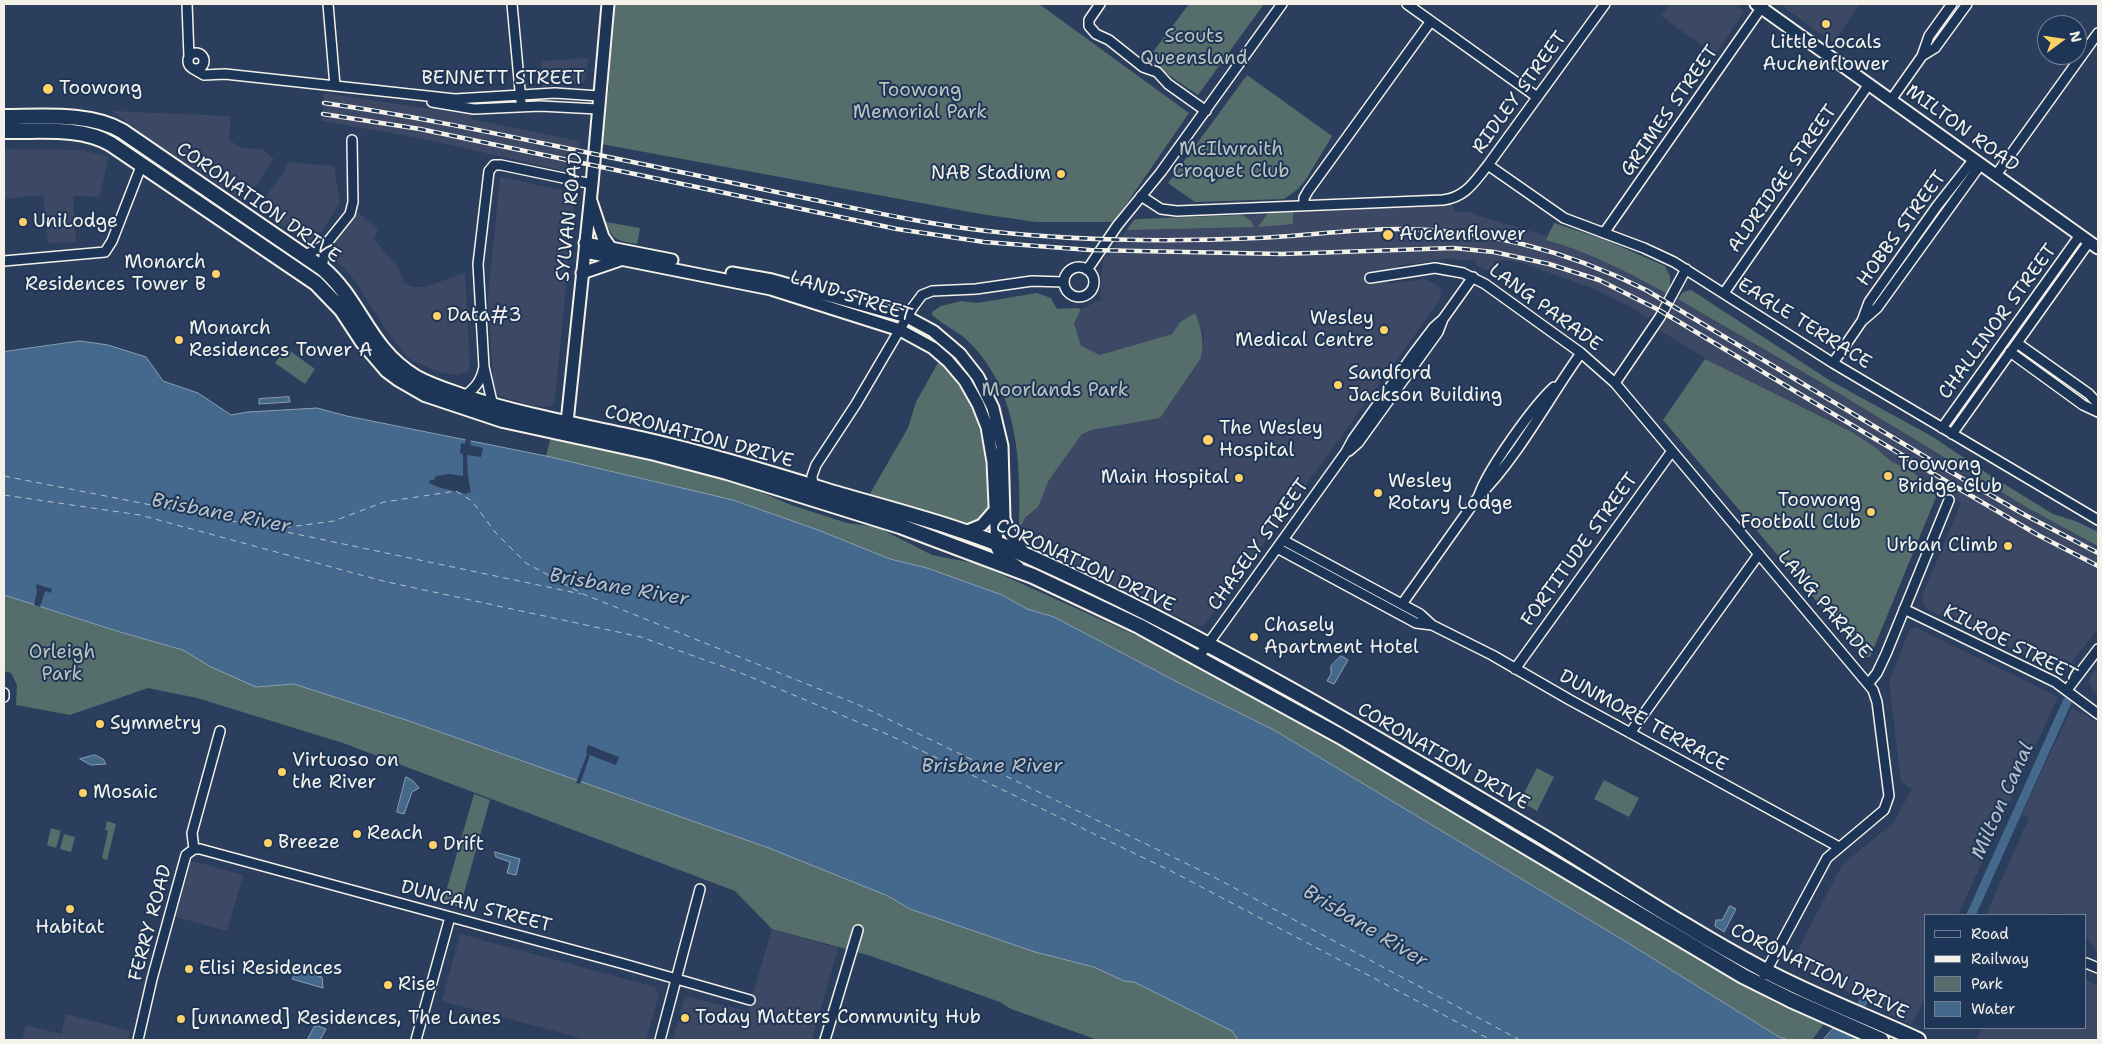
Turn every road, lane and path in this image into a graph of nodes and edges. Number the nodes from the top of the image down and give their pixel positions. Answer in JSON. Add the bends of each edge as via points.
{"nodes":[{"id":1,"x":188,"y":4,"type":"edge"},
{"id":2,"x":328,"y":4,"type":"edge"},
{"id":3,"x":512,"y":4,"type":"edge"},
{"id":4,"x":608,"y":4,"type":"edge"},
{"id":5,"x":1100,"y":4,"type":"edge"},
{"id":6,"x":1282,"y":4,"type":"edge"},
{"id":7,"x":1407,"y":4,"type":"edge"},
{"id":8,"x":1605,"y":4,"type":"edge"},
{"id":9,"x":1952,"y":4,"type":"edge"},
{"id":10,"x":1967,"y":4,"type":"edge"},
{"id":11,"x":1760,"y":5,"type":"edge"},
{"id":12,"x":1430,"y":20,"type":"junction"},
{"id":13,"x":190,"y":31,"type":"junction"},
{"id":14,"x":2098,"y":33,"type":"edge"},
{"id":15,"x":1922,"y":56,"type":"junction"},
{"id":16,"x":189,"y":57,"type":"junction"},
{"id":17,"x":202,"y":58,"type":"junction"},
{"id":18,"x":192,"y":68,"type":"junction"},
{"id":19,"x":225,"y":74,"type":"junction"},
{"id":20,"x":1869,"y":84,"type":"junction"},
{"id":21,"x":334,"y":86,"type":"junction"},
{"id":22,"x":406,"y":95,"type":"junction"},
{"id":23,"x":520,"y":95,"type":"junction"},
{"id":24,"x":599,"y":96,"type":"junction"},
{"id":25,"x":1537,"y":97,"type":"junction"},
{"id":26,"x":1891,"y":100,"type":"junction"},
{"id":27,"x":522,"y":106,"type":"junction"},
{"id":28,"x":598,"y":109,"type":"junction"},
{"id":29,"x":1206,"y":111,"type":"junction"},
{"id":30,"x":4,"y":117,"type":"edge"},
{"id":31,"x":4,"y":131,"type":"edge"},
{"id":32,"x":352,"y":140,"type":"dead end"},
{"id":33,"x":1977,"y":162,"type":"junction"},
{"id":34,"x":142,"y":164,"type":"junction"},
{"id":35,"x":1488,"y":165,"type":"junction"},
{"id":36,"x":1996,"y":175,"type":"junction"},
{"id":37,"x":592,"y":184,"type":"junction"},
{"id":38,"x":1141,"y":196,"type":"junction"},
{"id":39,"x":590,"y":199,"type":"junction"},
{"id":40,"x":1304,"y":205,"type":"junction"},
{"id":41,"x":1604,"y":233,"type":"junction"},
{"id":42,"x":2089,"y":242,"type":"edge"},
{"id":43,"x":326,"y":244,"type":"junction"},
{"id":44,"x":585,"y":247,"type":"junction"},
{"id":45,"x":610,"y":247,"type":"junction"},
{"id":46,"x":304,"y":256,"type":"junction"},
{"id":47,"x":624,"y":259,"type":"junction"},
{"id":48,"x":4,"y":261,"type":"edge"},
{"id":49,"x":322,"y":268,"type":"junction"},
{"id":50,"x":1686,"y":269,"type":"junction"},
{"id":51,"x":1087,"y":270,"type":"junction"},
{"id":52,"x":582,"y":273,"type":"junction"},
{"id":53,"x":1473,"y":277,"type":"junction"},
{"id":54,"x":1370,"y":278,"type":"dead end"},
{"id":55,"x":1064,"y":282,"type":"junction"},
{"id":56,"x":1724,"y":293,"type":"junction"},
{"id":57,"x":907,"y":317,"type":"junction"},
{"id":58,"x":900,"y":330,"type":"junction"},
{"id":59,"x":2017,"y":343,"type":"junction"},
{"id":60,"x":2010,"y":352,"type":"junction"},
{"id":61,"x":1581,"y":353,"type":"junction"},
{"id":62,"x":1833,"y":363,"type":"junction"},
{"id":63,"x":484,"y":367,"type":"junction"},
{"id":64,"x":1615,"y":383,"type":"junction"},
{"id":65,"x":464,"y":396,"type":"junction"},
{"id":66,"x":2098,"y":404,"type":"edge"},
{"id":67,"x":494,"y":406,"type":"junction"},
{"id":68,"x":2098,"y":412,"type":"edge"},
{"id":69,"x":566,"y":428,"type":"junction"},
{"id":70,"x":1942,"y":428,"type":"junction"},
{"id":71,"x":1952,"y":434,"type":"junction"},
{"id":72,"x":1672,"y":451,"type":"junction"},
{"id":73,"x":813,"y":486,"type":"junction"},
{"id":74,"x":1949,"y":500,"type":"dead end"},
{"id":75,"x":995,"y":510,"type":"junction"},
{"id":76,"x":2098,"y":520,"type":"edge"},
{"id":77,"x":965,"y":532,"type":"junction"},
{"id":78,"x":996,"y":543,"type":"junction"},
{"id":79,"x":1280,"y":544,"type":"junction"},
{"id":80,"x":1759,"y":554,"type":"junction"},
{"id":81,"x":1026,"y":555,"type":"junction"},
{"id":82,"x":1032,"y":576,"type":"junction"},
{"id":83,"x":1402,"y":604,"type":"junction"},
{"id":84,"x":1904,"y":609,"type":"junction"},
{"id":85,"x":1432,"y":625,"type":"junction"},
{"id":86,"x":1207,"y":645,"type":"junction"},
{"id":87,"x":2098,"y":649,"type":"edge"},
{"id":88,"x":1198,"y":658,"type":"junction"},
{"id":89,"x":1515,"y":669,"type":"junction"},
{"id":90,"x":1869,"y":683,"type":"junction"},
{"id":91,"x":2067,"y":690,"type":"junction"},
{"id":92,"x":4,"y":693,"type":"edge"},
{"id":93,"x":4,"y":698,"type":"edge"},
{"id":94,"x":2098,"y":714,"type":"edge"},
{"id":95,"x":220,"y":732,"type":"dead end"},
{"id":96,"x":1630,"y":733,"type":"junction"},
{"id":97,"x":1839,"y":847,"type":"junction"},
{"id":98,"x":194,"y":849,"type":"junction"},
{"id":99,"x":700,"y":889,"type":"dead end"},
{"id":100,"x":450,"y":917,"type":"junction"},
{"id":101,"x":858,"y":930,"type":"dead end"},
{"id":102,"x":1766,"y":971,"type":"junction"},
{"id":103,"x":676,"y":979,"type":"junction"},
{"id":104,"x":1760,"y":984,"type":"junction"},
{"id":105,"x":750,"y":1000,"type":"dead end"},
{"id":106,"x":1876,"y":1038,"type":"edge"},
{"id":107,"x":138,"y":1040,"type":"edge"},
{"id":108,"x":416,"y":1040,"type":"edge"},
{"id":109,"x":660,"y":1040,"type":"edge"},
{"id":110,"x":825,"y":1040,"type":"edge"},
{"id":111,"x":1918,"y":1040,"type":"edge"}],
"edges":[{"from":1,"to":13,"type":"street"},
{"from":2,"to":21,"type":"street"},
{"from":3,"to":23,"type":"street"},
{"from":4,"to":24,"type":"main road","name":"SYLVAN ROAD"},
{"from":5,"to":29,"type":"street","via":[[1089,20],[1092,30],[1143,67],[1157,72],[1168,84]]},
{"from":6,"to":29,"type":"street"},
{"from":7,"to":12,"type":"street"},
{"from":8,"to":25,"type":"street","name":"RIDLEY STREET"},
{"from":9,"to":15,"type":"street","via":[[1932,31]]},
{"from":10,"to":15,"type":"street","via":[[1934,48]]},
{"from":11,"to":20,"type":"main road","name":"MILTON ROAD"},
{"from":11,"to":41,"type":"street","name":"GRIMES STREET"},
{"from":12,"to":25,"type":"street"},
{"from":12,"to":40,"type":"street","via":[[1308,191]]},
{"from":13,"to":16,"type":"street"},
{"from":13,"to":17,"type":"street"},
{"from":14,"to":36,"type":"street"},
{"from":15,"to":26,"type":"street"},
{"from":16,"to":17,"type":"street","via":[[194,54]]},
{"from":16,"to":18,"type":"street","via":[[188,64]]},
{"from":17,"to":18,"type":"street","via":[[200,68]]},
{"from":17,"to":19,"type":"street","name":"BENNETT STREET","via":[[210,67]]},
{"from":18,"to":19,"type":"street","name":"BENNETT STREET","via":[[204,74]]},
{"from":19,"to":21,"type":"street","name":"BENNETT STREET"},
{"from":20,"to":26,"type":"main road","name":"MILTON ROAD"},
{"from":20,"to":56,"type":"street","name":"ALDRIDGE STREET"},
{"from":21,"to":22,"type":"street","name":"BENNETT STREET"},
{"from":22,"to":23,"type":"street","name":"BENNETT STREET","via":[[460,99]]},
{"from":22,"to":27,"type":"street","name":"BENNETT STREET","via":[[470,109]]},
{"from":23,"to":24,"type":"street","name":"BENNETT STREET","via":[[566,93]]},
{"from":23,"to":27,"type":"street"},
{"from":24,"to":28,"type":"main road","name":"SYLVAN ROAD"},
{"from":25,"to":35,"type":"street","name":"RIDLEY STREET"},
{"from":26,"to":33,"type":"main road","name":"MILTON ROAD"},
{"from":27,"to":28,"type":"street","name":"BENNETT STREET"},
{"from":28,"to":37,"type":"main road","name":"SYLVAN ROAD"},
{"from":29,"to":38,"type":"street"},
{"from":30,"to":46,"type":"highway","name":"CORONATION DRIVE","via":[[84,118],[112,125]]},
{"from":31,"to":34,"type":"highway","name":"CORONATION DRIVE","via":[[92,134]]},
{"from":32,"to":43,"type":"street","via":[[354,202],[350,214]]},
{"from":33,"to":36,"type":"main road","name":"MILTON ROAD"},
{"from":33,"to":62,"type":"street","name":"HOBBS STREET","via":[[1877,308],[1862,321]]},
{"from":34,"to":48,"type":"street","via":[[105,252]]},
{"from":34,"to":69,"type":"highway","name":"CORONATION DRIVE","via":[[316,282],[342,310],[374,356],[399,379],[450,404],[502,420]]},
{"from":35,"to":40,"type":"street","name":"RIDLEY STREET","via":[[1457,197]]},
{"from":35,"to":41,"type":"street","name":"EAGLE TERRACE","via":[[1553,212]]},
{"from":36,"to":42,"type":"main road","name":"MILTON ROAD"},
{"from":37,"to":39,"type":"main road","name":"SYLVAN ROAD"},
{"from":37,"to":63,"type":"street","via":[[501,165],[489,171],[478,264]]},
{"from":38,"to":40,"type":"street","via":[[1155,206],[1169,210]]},
{"from":38,"to":51,"type":"street"},
{"from":39,"to":44,"type":"main road","name":"SYLVAN ROAD"},
{"from":39,"to":45,"type":"main road","via":[[603,237]]},
{"from":41,"to":50,"type":"street","name":"EAGLE TERRACE"},
{"from":42,"to":59,"type":"street","name":"CHALLINOR STREET"},
{"from":42,"to":70,"type":"street","name":"CHALLINOR STREET"},
{"from":43,"to":46,"type":"street"},
{"from":43,"to":49,"type":"street"},
{"from":44,"to":45,"type":"main road","name":"LAND STREET"},
{"from":44,"to":47,"type":"main road","name":"LAND STREET"},
{"from":44,"to":52,"type":"main road","name":"SYLVAN ROAD"},
{"from":45,"to":57,"type":"main road","name":"LAND STREET","via":[[772,280]]},
{"from":46,"to":49,"type":"highway","name":"CORONATION DRIVE"},
{"from":47,"to":52,"type":"main road"},
{"from":47,"to":58,"type":"main road","name":"LAND STREET","via":[[771,289]]},
{"from":49,"to":65,"type":"highway","name":"CORONATION DRIVE","via":[[342,289],[376,341],[396,363],[428,383]]},
{"from":50,"to":56,"type":"street","name":"EAGLE TERRACE"},
{"from":50,"to":64,"type":"street","via":[[1660,317]]},
{"from":51,"to":55,"type":"street","via":[[1078,267],[1070,270]]},
{"from":51,"to":55,"type":"street","via":[[1094,282],[1087,294],[1078,297],[1070,294]]},
{"from":52,"to":69,"type":"main road","name":"SYLVAN ROAD"},
{"from":53,"to":54,"type":"street","name":"LANG PARADE","via":[[1435,268]]},
{"from":53,"to":61,"type":"street","name":"LANG PARADE"},
{"from":53,"to":79,"type":"street","name":"CHASELY STREET","via":[[1364,435],[1346,452]]},
{"from":55,"to":57,"type":"street","via":[[1032,281],[976,289],[932,290],[922,295]]},
{"from":56,"to":62,"type":"street","name":"EAGLE TERRACE"},
{"from":57,"to":58,"type":"street"},
{"from":57,"to":81,"type":"main road","name":"LAND STREET","via":[[948,342],[970,365],[984,388],[993,408],[1002,446],[1004,519]]},
{"from":58,"to":73,"type":"street","via":[[816,465]]},
{"from":58,"to":75,"type":"main road","name":"LAND STREET","via":[[941,355],[972,392],[992,447]]},
{"from":59,"to":60,"type":"street","name":"CHALLINOR STREET"},
{"from":59,"to":66,"type":"street","via":[[2089,394]]},
{"from":60,"to":68,"type":"street"},
{"from":60,"to":71,"type":"street","name":"CHALLINOR STREET"},
{"from":61,"to":64,"type":"street","name":"LANG PARADE"},
{"from":61,"to":83,"type":"street","via":[[1510,444],[1483,483],[1478,497]]},
{"from":62,"to":70,"type":"street","name":"EAGLE TERRACE"},
{"from":63,"to":65,"type":"street","via":[[481,379]]},
{"from":63,"to":67,"type":"street"},
{"from":64,"to":72,"type":"street","name":"LANG PARADE"},
{"from":65,"to":67,"type":"highway","name":"CORONATION DRIVE"},
{"from":67,"to":69,"type":"highway","name":"CORONATION DRIVE"},
{"from":69,"to":73,"type":"highway","name":"CORONATION DRIVE","via":[[677,448]]},
{"from":69,"to":82,"type":"highway","name":"CORONATION DRIVE","via":[[727,472],[900,526]]},
{"from":70,"to":71,"type":"street","name":"EAGLE TERRACE"},
{"from":71,"to":76,"type":"street","name":"EAGLE TERRACE"},
{"from":72,"to":80,"type":"street","name":"LANG PARADE"},
{"from":72,"to":89,"type":"street","name":"FORTITUDE STREET"},
{"from":73,"to":77,"type":"highway","name":"CORONATION DRIVE"},
{"from":74,"to":84,"type":"street"},
{"from":75,"to":77,"type":"main road","via":[[982,525]]},
{"from":75,"to":78,"type":"main road","name":"LAND STREET"},
{"from":77,"to":78,"type":"highway","name":"CORONATION DRIVE"},
{"from":78,"to":81,"type":"highway","name":"CORONATION DRIVE"},
{"from":78,"to":82,"type":"main road","via":[[1000,554]]},
{"from":79,"to":83,"type":"street","name":"DUNMORE TERRACE"},
{"from":79,"to":85,"type":"street","name":"DUNMORE TERRACE","via":[[1416,623]]},
{"from":79,"to":86,"type":"street","name":"CHASELY STREET"},
{"from":80,"to":90,"type":"street","name":"LANG PARADE"},
{"from":80,"to":96,"type":"street"},
{"from":81,"to":86,"type":"highway","name":"CORONATION DRIVE"},
{"from":82,"to":88,"type":"highway","name":"CORONATION DRIVE","via":[[1139,626]]},
{"from":83,"to":85,"type":"street","name":"DUNMORE TERRACE"},
{"from":84,"to":90,"type":"street","via":[[1880,668]]},
{"from":84,"to":91,"type":"street","name":"KILROE STREET"},
{"from":85,"to":89,"type":"street","name":"DUNMORE TERRACE"},
{"from":86,"to":88,"type":"street","name":"CHASELY STREET"},
{"from":86,"to":102,"type":"highway","name":"CORONATION DRIVE","via":[[1318,705]]},
{"from":87,"to":91,"type":"street"},
{"from":88,"to":104,"type":"highway","name":"CORONATION DRIVE","via":[[1340,736],[1687,944]]},
{"from":89,"to":96,"type":"street","name":"DUNMORE TERRACE"},
{"from":90,"to":97,"type":"street","name":"LANG PARADE","via":[[1877,702],[1888,800],[1884,810]]},
{"from":91,"to":94,"type":"street","name":"KILROE STREET"},
{"from":92,"to":93,"type":"street"},
{"from":95,"to":98,"type":"street","name":"FERRY ROAD","via":[[192,833]]},
{"from":96,"to":97,"type":"street","name":"DUNMORE TERRACE"},
{"from":97,"to":102,"type":"street","name":"LANG PARADE","via":[[1824,863]]},
{"from":98,"to":100,"type":"street","name":"DUNCAN STREET"},
{"from":98,"to":107,"type":"street","name":"FERRY ROAD","via":[[186,855]]},
{"from":99,"to":103,"type":"street"},
{"from":100,"to":103,"type":"street","name":"DUNCAN STREET"},
{"from":100,"to":108,"type":"street"},
{"from":101,"to":110,"type":"street"},
{"from":102,"to":104,"type":"street","name":"LANG PARADE"},
{"from":102,"to":111,"type":"highway","name":"CORONATION DRIVE"},
{"from":103,"to":105,"type":"street","name":"DUNCAN STREET"},
{"from":103,"to":109,"type":"street"},
{"from":104,"to":106,"type":"highway","name":"CORONATION DRIVE"}]}
